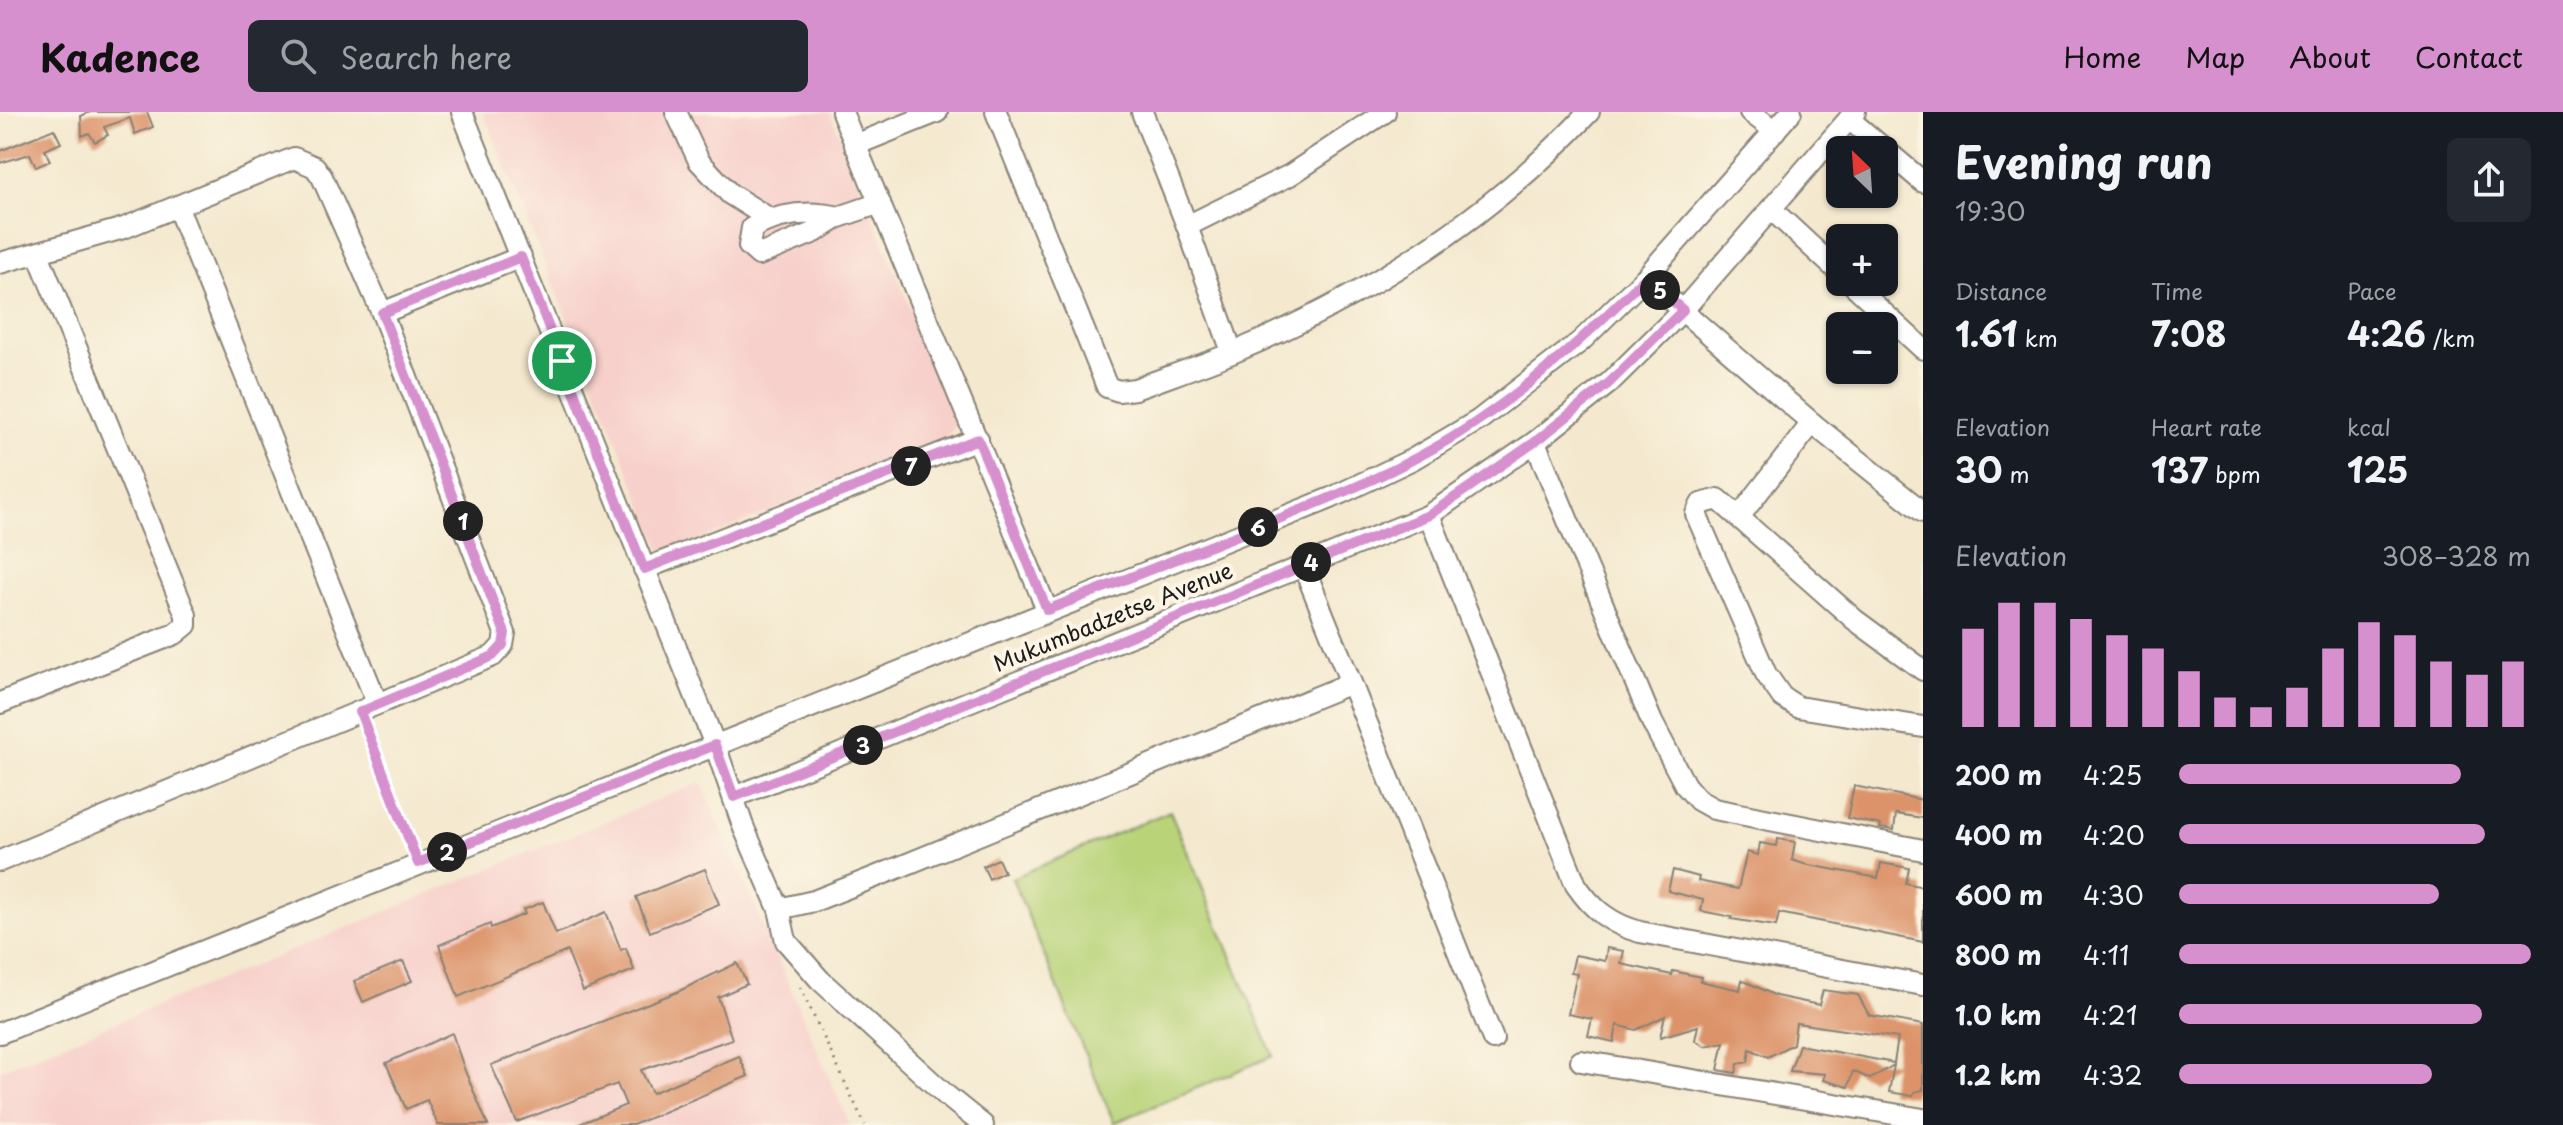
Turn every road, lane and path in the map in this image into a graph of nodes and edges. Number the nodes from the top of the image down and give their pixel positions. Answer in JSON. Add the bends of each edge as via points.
{"nodes":[{"id":1,"x":676,"y":112,"type":"edge"},
{"id":2,"x":842,"y":112,"type":"edge"},
{"id":3,"x":937,"y":112,"type":"edge"},
{"id":4,"x":996,"y":112,"type":"edge"},
{"id":5,"x":1142,"y":112,"type":"edge"},
{"id":6,"x":1385,"y":112,"type":"edge"},
{"id":7,"x":1589,"y":112,"type":"edge"},
{"id":8,"x":1750,"y":112,"type":"edge"},
{"id":9,"x":1791,"y":112,"type":"edge"},
{"id":10,"x":464,"y":113,"type":"edge"},
{"id":11,"x":1852,"y":115,"type":"edge"},
{"id":12,"x":1775,"y":131,"type":"junction"},
{"id":13,"x":855,"y":145,"type":"junction"},
{"id":14,"x":1923,"y":182,"type":"edge"},
{"id":15,"x":880,"y":203,"type":"junction"},
{"id":16,"x":178,"y":208,"type":"junction"},
{"id":17,"x":1771,"y":209,"type":"junction"},
{"id":18,"x":839,"y":217,"type":"junction"},
{"id":19,"x":770,"y":219,"type":"junction"},
{"id":20,"x":1187,"y":226,"type":"junction"},
{"id":21,"x":38,"y":254,"type":"junction"},
{"id":22,"x":521,"y":257,"type":"junction"},
{"id":23,"x":1826,"y":260,"type":"edge"},
{"id":24,"x":0,"y":263,"type":"edge"},
{"id":25,"x":1645,"y":278,"type":"junction"},
{"id":26,"x":1865,"y":296,"type":"edge"},
{"id":27,"x":1683,"y":310,"type":"junction"},
{"id":28,"x":382,"y":313,"type":"junction"},
{"id":29,"x":1923,"y":349,"type":"edge"},
{"id":30,"x":1232,"y":352,"type":"junction"},
{"id":31,"x":1812,"y":423,"type":"junction"},
{"id":32,"x":978,"y":439,"type":"junction"},
{"id":33,"x":1535,"y":442,"type":"junction"},
{"id":34,"x":1923,"y":512,"type":"edge"},
{"id":35,"x":1429,"y":515,"type":"junction"},
{"id":36,"x":1739,"y":517,"type":"junction"},
{"id":37,"x":1303,"y":565,"type":"junction"},
{"id":38,"x":644,"y":569,"type":"junction"},
{"id":39,"x":1047,"y":610,"type":"junction"},
{"id":40,"x":1923,"y":670,"type":"edge"},
{"id":41,"x":1351,"y":683,"type":"junction"},
{"id":42,"x":0,"y":703,"type":"edge"},
{"id":43,"x":369,"y":707,"type":"junction"},
{"id":44,"x":1923,"y":727,"type":"edge"},
{"id":45,"x":715,"y":745,"type":"junction"},
{"id":46,"x":734,"y":797,"type":"junction"},
{"id":47,"x":1923,"y":850,"type":"edge"},
{"id":48,"x":0,"y":861,"type":"edge"},
{"id":49,"x":418,"y":863,"type":"junction"},
{"id":50,"x":779,"y":909,"type":"junction"},
{"id":51,"x":796,"y":977,"type":"dead end"},
{"id":52,"x":1923,"y":985,"type":"edge"},
{"id":53,"x":0,"y":1033,"type":"edge"},
{"id":54,"x":1493,"y":1039,"type":"dead end"},
{"id":55,"x":1581,"y":1061,"type":"dead end"},
{"id":56,"x":1923,"y":1119,"type":"edge"},
{"id":57,"x":865,"y":1125,"type":"edge"},
{"id":58,"x":983,"y":1125,"type":"edge"}],
"edges":[{"from":1,"to":19,"type":"street","via":[[699,161],[730,194]]},
{"from":2,"to":13,"type":"street"},
{"from":3,"to":13,"type":"street"},
{"from":4,"to":30,"type":"street","via":[[1107,387],[1135,389]]},
{"from":5,"to":20,"type":"street"},
{"from":6,"to":20,"type":"street","via":[[1290,175]]},
{"from":7,"to":30,"type":"street","via":[[1516,182],[1402,266]]},
{"from":8,"to":12,"type":"street"},
{"from":9,"to":12,"type":"street"},
{"from":10,"to":22,"type":"street"},
{"from":11,"to":14,"type":"street"},
{"from":11,"to":17,"type":"street","name":"Mukumbadzetse Avenue"},
{"from":12,"to":25,"type":"street"},
{"from":13,"to":15,"type":"street"},
{"from":15,"to":18,"type":"street"},
{"from":15,"to":32,"type":"street"},
{"from":16,"to":21,"type":"street"},
{"from":16,"to":28,"type":"street","via":[[294,158],[307,162],[322,177]]},
{"from":16,"to":43,"type":"street"},
{"from":17,"to":23,"type":"street"},
{"from":17,"to":27,"type":"street","name":"Mukumbadzetse Avenue"},
{"from":18,"to":19,"type":"street","via":[[818,213]]},
{"from":18,"to":19,"type":"street","via":[[759,255],[749,246],[750,233]]},
{"from":20,"to":30,"type":"street"},
{"from":21,"to":24,"type":"street"},
{"from":21,"to":42,"type":"street","via":[[186,625],[175,634]]},
{"from":22,"to":28,"type":"street"},
{"from":22,"to":38,"type":"street"},
{"from":25,"to":27,"type":"street"},
{"from":25,"to":39,"type":"street","via":[[1581,341],[1479,420],[1413,459],[1331,498]]},
{"from":26,"to":29,"type":"street"},
{"from":27,"to":31,"type":"street"},
{"from":27,"to":33,"type":"street","name":"Mukumbadzetse Avenue","via":[[1609,383]]},
{"from":28,"to":43,"type":"street","via":[[505,633],[493,656]]},
{"from":31,"to":34,"type":"street"},
{"from":31,"to":36,"type":"street"},
{"from":32,"to":38,"type":"street"},
{"from":32,"to":39,"type":"street"},
{"from":33,"to":35,"type":"street","name":"Mukumbadzetse Avenue"},
{"from":33,"to":47,"type":"street","via":[[1652,722],[1698,800],[1714,809]]},
{"from":35,"to":37,"type":"street","name":"Mukumbadzetse Avenue"},
{"from":35,"to":52,"type":"street","via":[[1576,885],[1595,910],[1640,932]]},
{"from":36,"to":40,"type":"street","via":[[1855,620]]},
{"from":36,"to":44,"type":"street","via":[[1718,499],[1705,501],[1696,514],[1766,674],[1782,697],[1798,707]]},
{"from":37,"to":41,"type":"street"},
{"from":37,"to":46,"type":"street","name":"Mukumbadzetse Avenue"},
{"from":38,"to":45,"type":"street"},
{"from":39,"to":45,"type":"street"},
{"from":41,"to":50,"type":"street","via":[[877,876]]},
{"from":41,"to":54,"type":"street"},
{"from":43,"to":48,"type":"street"},
{"from":43,"to":49,"type":"path"},
{"from":45,"to":46,"type":"street"},
{"from":45,"to":49,"type":"street"},
{"from":46,"to":50,"type":"street"},
{"from":49,"to":53,"type":"street"},
{"from":50,"to":58,"type":"street","via":[[786,941],[820,980]]},
{"from":51,"to":57,"type":"path"},
{"from":55,"to":56,"type":"street"}]}
